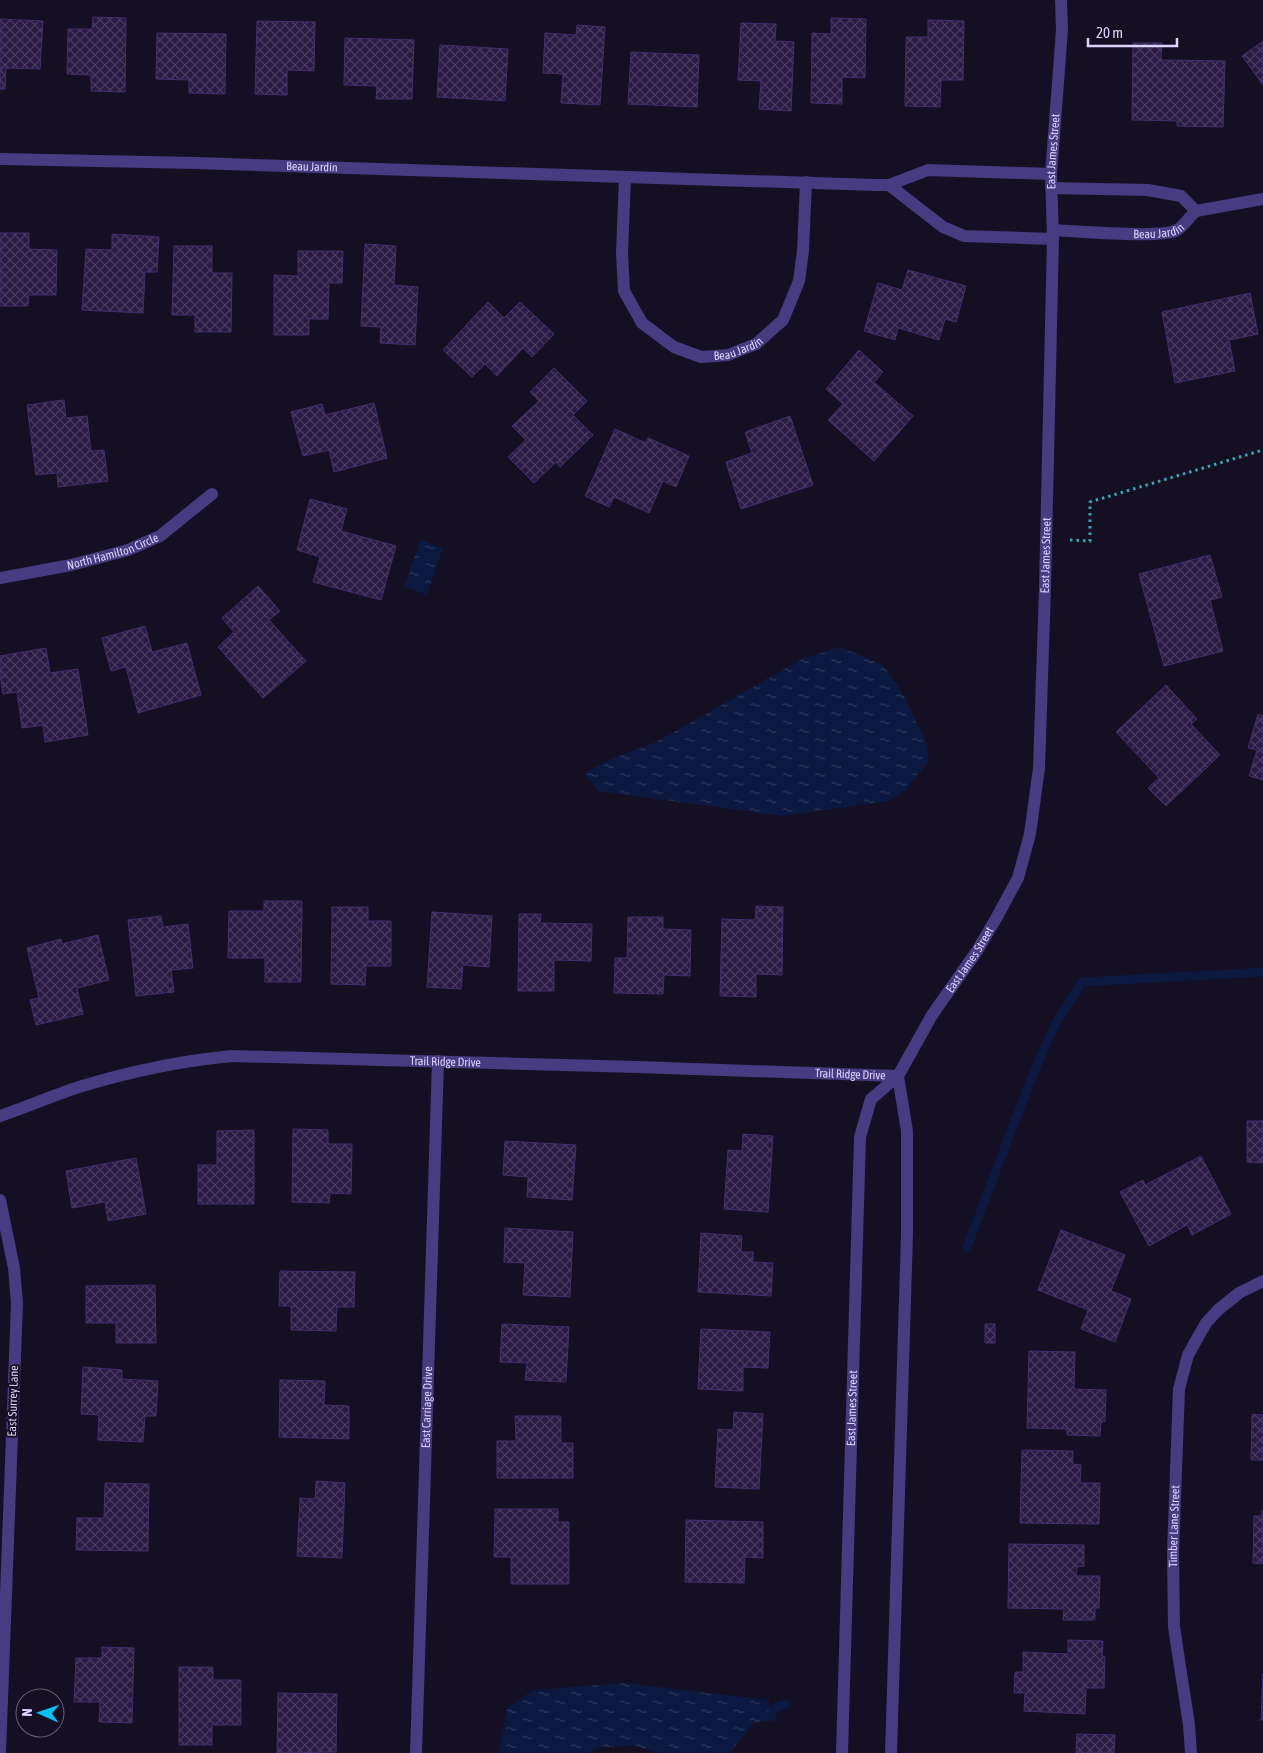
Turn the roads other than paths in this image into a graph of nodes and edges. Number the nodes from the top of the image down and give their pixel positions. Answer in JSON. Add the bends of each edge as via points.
{"nodes":[{"id":1,"x":1060,"y":0,"type":"edge"},
{"id":2,"x":0,"y":159,"type":"edge"},
{"id":3,"x":1051,"y":174,"type":"junction"},
{"id":4,"x":625,"y":177,"type":"junction"},
{"id":5,"x":806,"y":182,"type":"junction"},
{"id":6,"x":890,"y":185,"type":"junction"},
{"id":7,"x":1052,"y":188,"type":"junction"},
{"id":8,"x":1263,"y":199,"type":"edge"},
{"id":9,"x":1196,"y":211,"type":"junction"},
{"id":10,"x":1053,"y":235,"type":"junction"},
{"id":11,"x":212,"y":494,"type":"dead end"},
{"id":12,"x":0,"y":578,"type":"edge"},
{"id":13,"x":438,"y":1061,"type":"junction"},
{"id":14,"x":898,"y":1076,"type":"junction"},
{"id":15,"x":0,"y":1116,"type":"edge"},
{"id":16,"x":0,"y":1200,"type":"edge"},
{"id":17,"x":1263,"y":1280,"type":"edge"},
{"id":18,"x":0,"y":1753,"type":"edge"},
{"id":19,"x":416,"y":1753,"type":"edge"},
{"id":20,"x":842,"y":1753,"type":"edge"},
{"id":21,"x":891,"y":1753,"type":"edge"},
{"id":22,"x":1191,"y":1753,"type":"edge"}],
"edges":[{"from":1,"to":3,"type":"street","name":"East James Street","via":[[1062,30]]},
{"from":2,"to":4,"type":"street","name":"Beau Jardin"},
{"from":3,"to":6,"type":"street","name":"Beau Jardin","via":[[928,170]]},
{"from":3,"to":7,"type":"street","name":"East James Street"},
{"from":4,"to":5,"type":"street","name":"Beau Jardin"},
{"from":4,"to":5,"type":"street","name":"Beau Jardin","via":[[624,291],[642,323],[674,347],[701,357],[728,355],[756,344],[783,320],[799,280]]},
{"from":5,"to":6,"type":"street","name":"Beau Jardin"},
{"from":6,"to":10,"type":"street","name":"Beau Jardin","via":[[943,227],[964,236]]},
{"from":7,"to":9,"type":"street","name":"Beau Jardin","via":[[1148,190],[1181,196]]},
{"from":7,"to":10,"type":"street","name":"East James Street"},
{"from":8,"to":9,"type":"street"},
{"from":9,"to":10,"type":"street","name":"Beau Jardin","via":[[1177,231],[1160,234]]},
{"from":10,"to":14,"type":"street","name":"East James Street","via":[[1038,768],[1030,834],[1018,878],[998,915],[977,952],[932,1015]]},
{"from":11,"to":12,"type":"street","name":"North Hamilton Circle","via":[[160,536],[128,550]]},
{"from":13,"to":14,"type":"street","name":"Trail Ridge Drive"},
{"from":13,"to":15,"type":"street","name":"Trail Ridge Drive","via":[[232,1056],[192,1060],[80,1087]]},
{"from":13,"to":19,"type":"street","name":"East Carriage Drive"},
{"from":14,"to":20,"type":"street","name":"East James Street","via":[[871,1099],[860,1137]]},
{"from":14,"to":21,"type":"street","via":[[907,1131],[907,1225]]},
{"from":16,"to":18,"type":"street","name":"East Surrey Lane","via":[[14,1268],[17,1303]]},
{"from":17,"to":22,"type":"street","name":"Timber Lane Street","via":[[1239,1293],[1206,1323],[1188,1354],[1179,1388],[1173,1552],[1174,1626]]}]}
